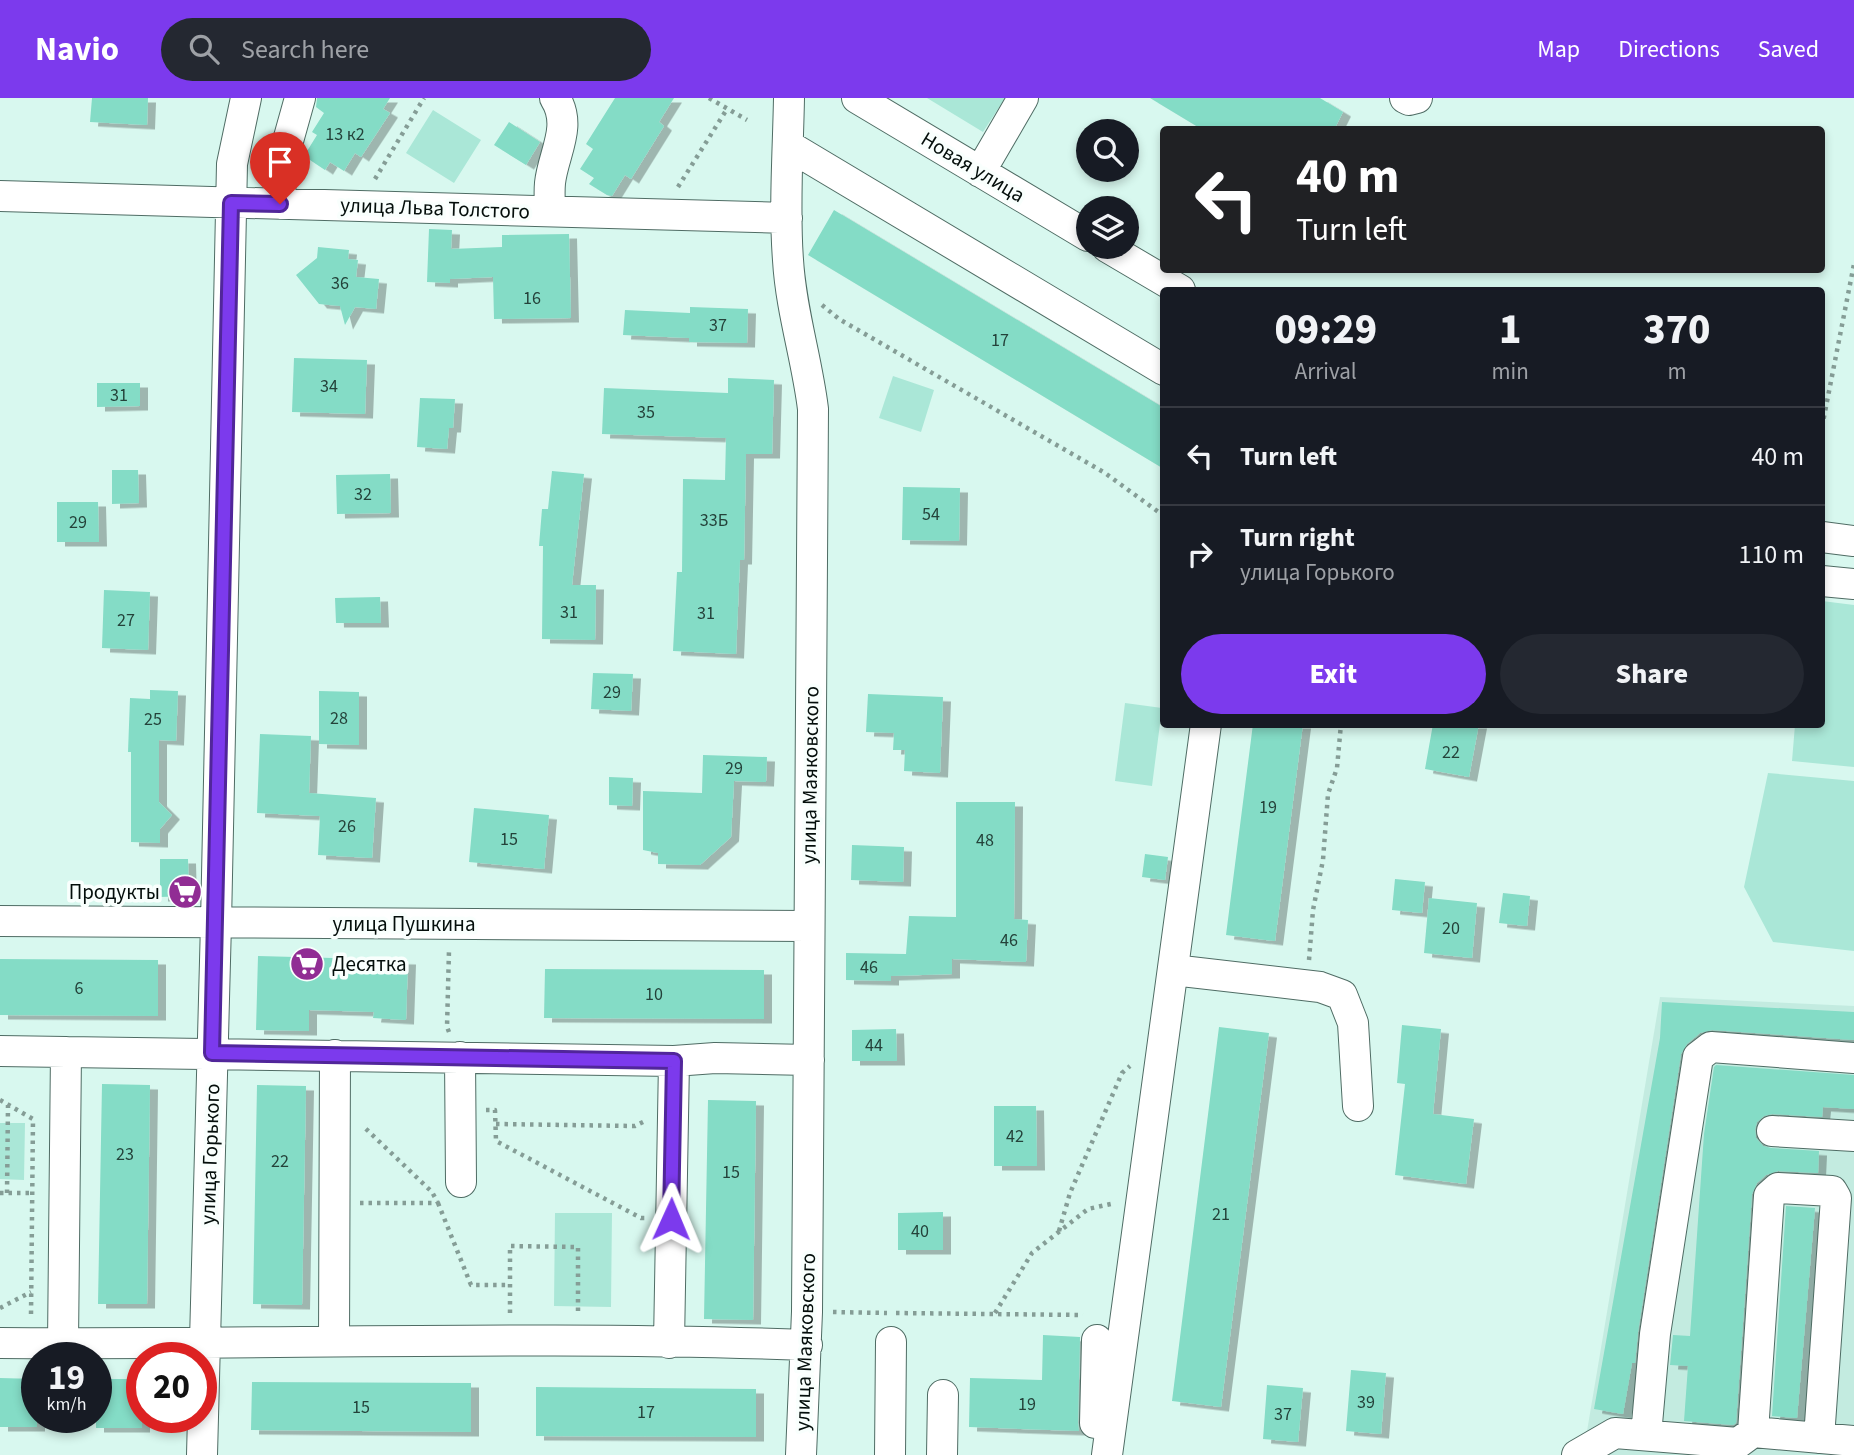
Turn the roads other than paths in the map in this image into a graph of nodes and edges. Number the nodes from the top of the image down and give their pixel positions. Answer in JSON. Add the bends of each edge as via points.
{"nodes":[{"id":1,"x":246,"y":98,"type":"edge"},
{"id":2,"x":300,"y":98,"type":"edge"},
{"id":3,"x":555,"y":98,"type":"edge"},
{"id":4,"x":789,"y":98,"type":"edge"},
{"id":5,"x":857,"y":98,"type":"edge"},
{"id":6,"x":1023,"y":98,"type":"edge"},
{"id":7,"x":1405,"y":98,"type":"edge"},
{"id":8,"x":1417,"y":98,"type":"edge"},
{"id":9,"x":789,"y":146,"type":"junction"},
{"id":10,"x":980,"y":172,"type":"junction"},
{"id":11,"x":0,"y":196,"type":"edge"},
{"id":12,"x":231,"y":203,"type":"junction"},
{"id":13,"x":280,"y":204,"type":"junction"},
{"id":14,"x":550,"y":211,"type":"junction"},
{"id":15,"x":787,"y":218,"type":"junction"},
{"id":16,"x":1076,"y":229,"type":"edge"},
{"id":17,"x":1127,"y":259,"type":"edge"},
{"id":18,"x":1175,"y":287,"type":"edge"},
{"id":19,"x":1160,"y":368,"type":"edge"},
{"id":20,"x":1825,"y":537,"type":"edge"},
{"id":21,"x":1854,"y":541,"type":"edge"},
{"id":22,"x":1825,"y":581,"type":"edge"},
{"id":23,"x":1854,"y":584,"type":"edge"},
{"id":24,"x":1205,"y":728,"type":"edge"},
{"id":25,"x":0,"y":921,"type":"edge"},
{"id":26,"x":216,"y":923,"type":"junction"},
{"id":27,"x":808,"y":926,"type":"junction"},
{"id":28,"x":1173,"y":970,"type":"junction"},
{"id":29,"x":0,"y":1051,"type":"edge"},
{"id":30,"x":66,"y":1052,"type":"junction"},
{"id":31,"x":212,"y":1053,"type":"junction"},
{"id":32,"x":335,"y":1055,"type":"junction"},
{"id":33,"x":460,"y":1057,"type":"junction"},
{"id":34,"x":1854,"y":1058,"type":"edge"},
{"id":35,"x":809,"y":1060,"type":"junction"},
{"id":36,"x":674,"y":1061,"type":"junction"},
{"id":37,"x":1358,"y":1106,"type":"dead end"},
{"id":38,"x":1772,"y":1131,"type":"dead end"},
{"id":39,"x":1854,"y":1136,"type":"edge"},
{"id":40,"x":449,"y":1186,"type":"road end"},
{"id":41,"x":334,"y":1340,"type":"junction"},
{"id":42,"x":1097,"y":1340,"type":"dead end"},
{"id":43,"x":63,"y":1342,"type":"edge"},
{"id":44,"x":205,"y":1342,"type":"edge"},
{"id":45,"x":891,"y":1342,"type":"dead end"},
{"id":46,"x":0,"y":1343,"type":"edge"},
{"id":47,"x":21,"y":1343,"type":"edge"},
{"id":48,"x":669,"y":1343,"type":"junction"},
{"id":49,"x":217,"y":1344,"type":"edge"},
{"id":50,"x":807,"y":1345,"type":"junction"},
{"id":51,"x":943,"y":1395,"type":"dead end"},
{"id":52,"x":1753,"y":1432,"type":"junction"},
{"id":53,"x":203,"y":1433,"type":"edge"},
{"id":54,"x":1646,"y":1435,"type":"junction"},
{"id":55,"x":1819,"y":1438,"type":"junction"},
{"id":56,"x":1854,"y":1441,"type":"edge"},
{"id":57,"x":202,"y":1455,"type":"edge"},
{"id":58,"x":801,"y":1455,"type":"edge"},
{"id":59,"x":890,"y":1455,"type":"edge"},
{"id":60,"x":942,"y":1455,"type":"edge"},
{"id":61,"x":1094,"y":1455,"type":"edge"},
{"id":62,"x":1107,"y":1455,"type":"edge"},
{"id":63,"x":1577,"y":1455,"type":"edge"}],
"edges":[{"from":1,"to":12,"type":"street","name":"улица Горького","via":[[232,164]]},
{"from":2,"to":13,"type":"street","via":[[281,166]]},
{"from":3,"to":14,"type":"street","via":[[563,110],[563,127],[550,183]]},
{"from":4,"to":9,"type":"street","name":"улица Маяковского"},
{"from":5,"to":10,"type":"street","name":"Новая улица"},
{"from":6,"to":10,"type":"street"},
{"from":7,"to":8,"type":"street"},
{"from":9,"to":15,"type":"street","name":"улица Маяковского"},
{"from":9,"to":19,"type":"street"},
{"from":10,"to":16,"type":"street","name":"Новая улица"},
{"from":11,"to":12,"type":"street","name":"улица Льва Толстого"},
{"from":12,"to":13,"type":"street","name":"улица Льва Толстого"},
{"from":12,"to":26,"type":"street","name":"улица Горького"},
{"from":13,"to":14,"type":"street","name":"улица Льва Толстого"},
{"from":14,"to":15,"type":"street","name":"улица Льва Толстого"},
{"from":15,"to":27,"type":"street","name":"улица Маяковского","via":[[792,295],[813,410]]},
{"from":17,"to":18,"type":"street"},
{"from":20,"to":21,"type":"street"},
{"from":22,"to":23,"type":"street"},
{"from":24,"to":28,"type":"street"},
{"from":25,"to":26,"type":"street","name":"улица Пушкина"},
{"from":26,"to":27,"type":"street","name":"улица Пушкина"},
{"from":26,"to":31,"type":"street","name":"улица Горького"},
{"from":27,"to":35,"type":"street","name":"улица Маяковского"},
{"from":28,"to":37,"type":"street","via":[[1320,987],[1342,995],[1353,1023]]},
{"from":28,"to":62,"type":"street"},
{"from":29,"to":30,"type":"street"},
{"from":30,"to":31,"type":"street"},
{"from":30,"to":43,"type":"street"},
{"from":31,"to":32,"type":"street"},
{"from":31,"to":44,"type":"street","name":"улица Горького"},
{"from":32,"to":33,"type":"street"},
{"from":32,"to":41,"type":"street"},
{"from":33,"to":36,"type":"street"},
{"from":33,"to":40,"type":"street","via":[[461,1110]]},
{"from":34,"to":54,"type":"street","via":[[1711,1047],[1698,1057],[1655,1334]]},
{"from":35,"to":36,"type":"street"},
{"from":35,"to":50,"type":"street","name":"улица Маяковского"},
{"from":36,"to":48,"type":"street"},
{"from":38,"to":39,"type":"street"},
{"from":41,"to":48,"type":"street"},
{"from":41,"to":49,"type":"street"},
{"from":42,"to":61,"type":"street"},
{"from":45,"to":59,"type":"street"},
{"from":46,"to":47,"type":"street"},
{"from":48,"to":50,"type":"street"},
{"from":50,"to":58,"type":"street","name":"улица Маяковского"},
{"from":51,"to":60,"type":"street"},
{"from":52,"to":54,"type":"street","via":[[1738,1443]]},
{"from":52,"to":55,"type":"street"},
{"from":52,"to":55,"type":"street","via":[[1769,1196],[1778,1188],[1832,1191],[1836,1198]]},
{"from":53,"to":57,"type":"street","name":"улица Горького"},
{"from":54,"to":63,"type":"street","via":[[1615,1433]]},
{"from":55,"to":56,"type":"street"}]}
